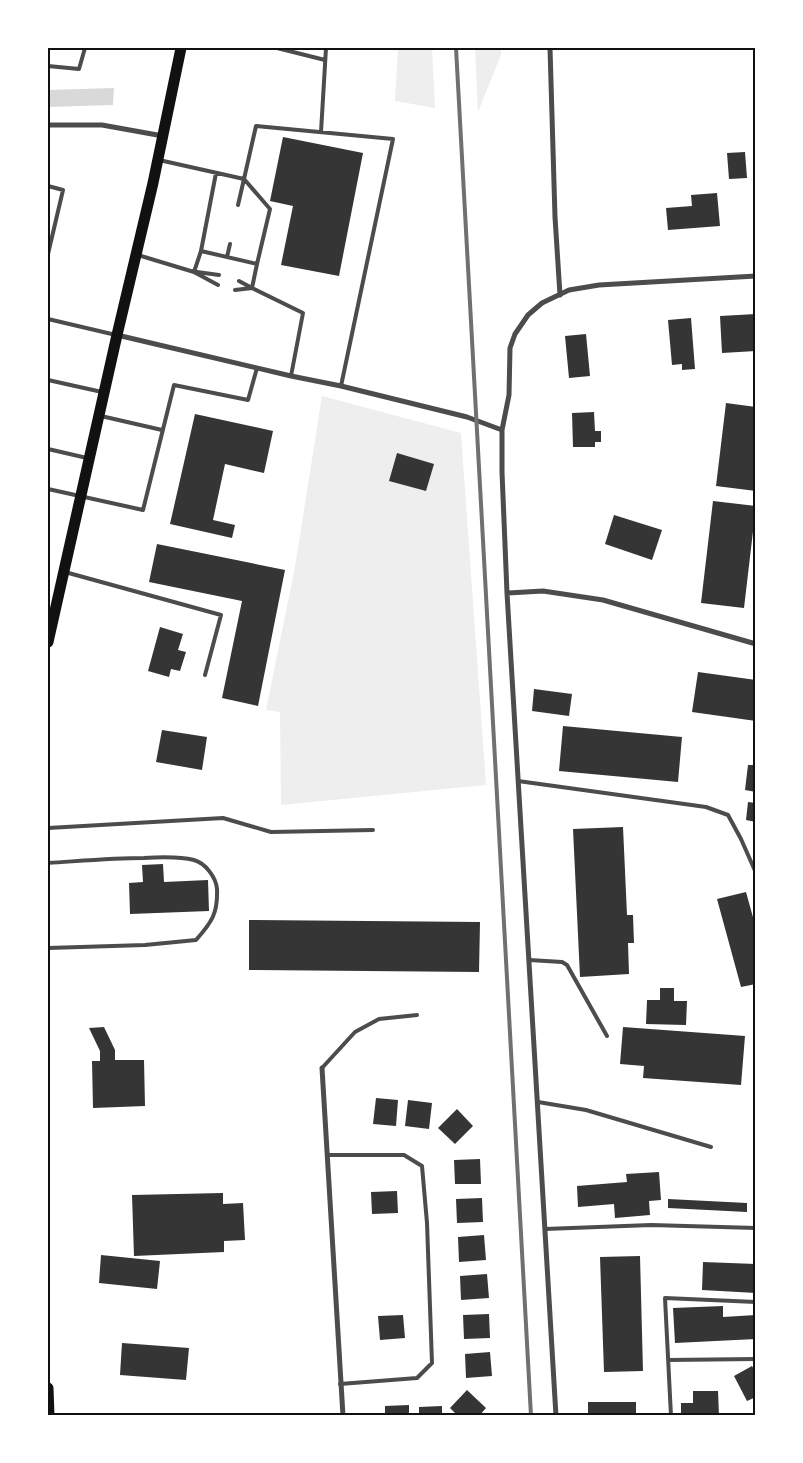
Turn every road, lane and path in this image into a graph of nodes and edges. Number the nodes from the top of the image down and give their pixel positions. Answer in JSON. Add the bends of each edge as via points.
{"nodes":[{"id":1,"x":85,"y":48,"type":"edge"},
{"id":2,"x":181,"y":48,"type":"edge"},
{"id":3,"x":277,"y":48,"type":"edge"},
{"id":4,"x":326,"y":48,"type":"edge"},
{"id":5,"x":550,"y":48,"type":"edge"},
{"id":6,"x":325,"y":60,"type":"junction"},
{"id":7,"x":48,"y":66,"type":"edge"},
{"id":8,"x":48,"y":125,"type":"edge"},
{"id":9,"x":321,"y":132,"type":"junction"},
{"id":10,"x":164,"y":136,"type":"junction"},
{"id":11,"x":159,"y":160,"type":"junction"},
{"id":12,"x":216,"y":173,"type":"junction"},
{"id":13,"x":244,"y":179,"type":"junction"},
{"id":14,"x":48,"y":186,"type":"edge"},
{"id":15,"x":238,"y":205,"type":"dead end"},
{"id":16,"x":230,"y":244,"type":"dead end"},
{"id":17,"x":201,"y":251,"type":"junction"},
{"id":18,"x":48,"y":254,"type":"edge"},
{"id":19,"x":136,"y":255,"type":"junction"},
{"id":20,"x":227,"y":257,"type":"junction"},
{"id":21,"x":258,"y":264,"type":"junction"},
{"id":22,"x":194,"y":272,"type":"junction"},
{"id":23,"x":219,"y":276,"type":"dead end"},
{"id":24,"x":756,"y":276,"type":"edge"},
{"id":25,"x":239,"y":281,"type":"dead end"},
{"id":26,"x":218,"y":285,"type":"dead end"},
{"id":27,"x":252,"y":288,"type":"junction"},
{"id":28,"x":235,"y":290,"type":"dead end"},
{"id":29,"x":560,"y":295,"type":"junction"},
{"id":30,"x":48,"y":319,"type":"edge"},
{"id":31,"x":117,"y":335,"type":"junction"},
{"id":32,"x":257,"y":368,"type":"junction"},
{"id":33,"x":291,"y":376,"type":"junction"},
{"id":34,"x":48,"y":380,"type":"edge"},
{"id":35,"x":341,"y":386,"type":"junction"},
{"id":36,"x":104,"y":393,"type":"junction"},
{"id":37,"x":99,"y":415,"type":"junction"},
{"id":38,"x":162,"y":430,"type":"junction"},
{"id":39,"x":502,"y":430,"type":"junction"},
{"id":40,"x":48,"y":449,"type":"edge"},
{"id":41,"x":89,"y":458,"type":"junction"},
{"id":42,"x":48,"y":489,"type":"edge"},
{"id":43,"x":80,"y":496,"type":"junction"},
{"id":44,"x":63,"y":572,"type":"junction"},
{"id":45,"x":507,"y":593,"type":"junction"},
{"id":46,"x":50,"y":623,"type":"edge"},
{"id":47,"x":48,"y":642,"type":"edge"},
{"id":48,"x":756,"y":644,"type":"edge"},
{"id":49,"x":205,"y":675,"type":"dead end"},
{"id":50,"x":518,"y":781,"type":"junction"},
{"id":51,"x":48,"y":828,"type":"edge"},
{"id":52,"x":372,"y":830,"type":"dead end"},
{"id":53,"x":48,"y":863,"type":"edge"},
{"id":54,"x":756,"y":872,"type":"edge"},
{"id":55,"x":48,"y":948,"type":"edge"},
{"id":56,"x":529,"y":960,"type":"junction"},
{"id":57,"x":417,"y":1015,"type":"dead end"},
{"id":58,"x":607,"y":1036,"type":"dead end"},
{"id":59,"x":322,"y":1068,"type":"joint"},
{"id":60,"x":538,"y":1102,"type":"junction"},
{"id":61,"x":710,"y":1147,"type":"dead end"},
{"id":62,"x":328,"y":1155,"type":"junction"},
{"id":63,"x":756,"y":1228,"type":"edge"},
{"id":64,"x":545,"y":1229,"type":"junction"},
{"id":65,"x":756,"y":1302,"type":"edge"},
{"id":66,"x":756,"y":1359,"type":"edge"},
{"id":67,"x":668,"y":1360,"type":"junction"},
{"id":68,"x":340,"y":1384,"type":"junction"},
{"id":69,"x":48,"y":1388,"type":"edge"},
{"id":70,"x":49,"y":1416,"type":"edge"},
{"id":71,"x":343,"y":1416,"type":"edge"},
{"id":72,"x":556,"y":1416,"type":"edge"},
{"id":73,"x":671,"y":1416,"type":"edge"}],
"edges":[{"from":1,"to":7,"type":"lane","via":[[79,69]]},
{"from":2,"to":10,"type":"main road"},
{"from":3,"to":6,"type":"lane"},
{"from":4,"to":6,"type":"lane"},
{"from":5,"to":29,"type":"street","via":[[554,218]]},
{"from":6,"to":9,"type":"lane"},
{"from":8,"to":10,"type":"street","via":[[102,125]]},
{"from":9,"to":13,"type":"lane","via":[[256,126]]},
{"from":9,"to":35,"type":"lane","via":[[393,139]]},
{"from":10,"to":11,"type":"main road"},
{"from":11,"to":12,"type":"lane"},
{"from":11,"to":19,"type":"main road"},
{"from":12,"to":13,"type":"lane"},
{"from":12,"to":17,"type":"lane"},
{"from":13,"to":15,"type":"lane"},
{"from":13,"to":21,"type":"lane","via":[[270,209]]},
{"from":14,"to":18,"type":"lane","via":[[63,190]]},
{"from":16,"to":20,"type":"lane"},
{"from":17,"to":20,"type":"lane"},
{"from":17,"to":22,"type":"lane"},
{"from":19,"to":22,"type":"lane"},
{"from":19,"to":31,"type":"main road"},
{"from":20,"to":21,"type":"lane"},
{"from":21,"to":27,"type":"lane"},
{"from":22,"to":23,"type":"lane"},
{"from":22,"to":26,"type":"lane"},
{"from":24,"to":29,"type":"street","via":[[600,285],[568,290]]},
{"from":25,"to":27,"type":"lane"},
{"from":27,"to":28,"type":"lane"},
{"from":27,"to":33,"type":"lane","via":[[303,313]]},
{"from":29,"to":39,"type":"street","via":[[542,303],[528,315],[515,334],[510,348],[509,395]]},
{"from":30,"to":31,"type":"lane"},
{"from":31,"to":32,"type":"street"},
{"from":31,"to":36,"type":"main road"},
{"from":32,"to":33,"type":"street"},
{"from":32,"to":38,"type":"lane","via":[[248,400],[174,386]]},
{"from":33,"to":35,"type":"street"},
{"from":34,"to":36,"type":"lane"},
{"from":35,"to":39,"type":"street","via":[[467,417]]},
{"from":36,"to":37,"type":"main road"},
{"from":37,"to":38,"type":"lane"},
{"from":37,"to":41,"type":"main road"},
{"from":38,"to":43,"type":"lane","via":[[143,510]]},
{"from":39,"to":45,"type":"street"},
{"from":40,"to":41,"type":"lane"},
{"from":41,"to":43,"type":"main road"},
{"from":42,"to":43,"type":"lane"},
{"from":43,"to":44,"type":"main road"},
{"from":44,"to":46,"type":"main road"},
{"from":44,"to":49,"type":"lane","via":[[221,615]]},
{"from":45,"to":48,"type":"street","via":[[543,591],[603,600]]},
{"from":45,"to":50,"type":"street"},
{"from":46,"to":47,"type":"main road"},
{"from":50,"to":54,"type":"lane","via":[[706,807],[728,815]]},
{"from":50,"to":56,"type":"street"},
{"from":51,"to":52,"type":"lane","via":[[223,818],[271,832]]},
{"from":53,"to":55,"type":"lane","via":[[169,857],[196,860],[208,870],[216,884],[218,904],[196,940]]},
{"from":56,"to":58,"type":"lane","via":[[567,965]]},
{"from":56,"to":60,"type":"street"},
{"from":57,"to":59,"type":"lane","via":[[379,1019],[355,1032]]},
{"from":59,"to":62,"type":"street"},
{"from":60,"to":61,"type":"lane","via":[[586,1110]]},
{"from":60,"to":64,"type":"street"},
{"from":62,"to":68,"type":"street"},
{"from":62,"to":68,"type":"lane","via":[[404,1155],[422,1166],[427,1223],[432,1362],[417,1378]]},
{"from":63,"to":64,"type":"lane","via":[[651,1225]]},
{"from":64,"to":72,"type":"street"},
{"from":65,"to":67,"type":"lane","via":[[665,1298]]},
{"from":66,"to":67,"type":"lane"},
{"from":67,"to":73,"type":"lane"},
{"from":68,"to":71,"type":"street"},
{"from":69,"to":70,"type":"main road"}]}
